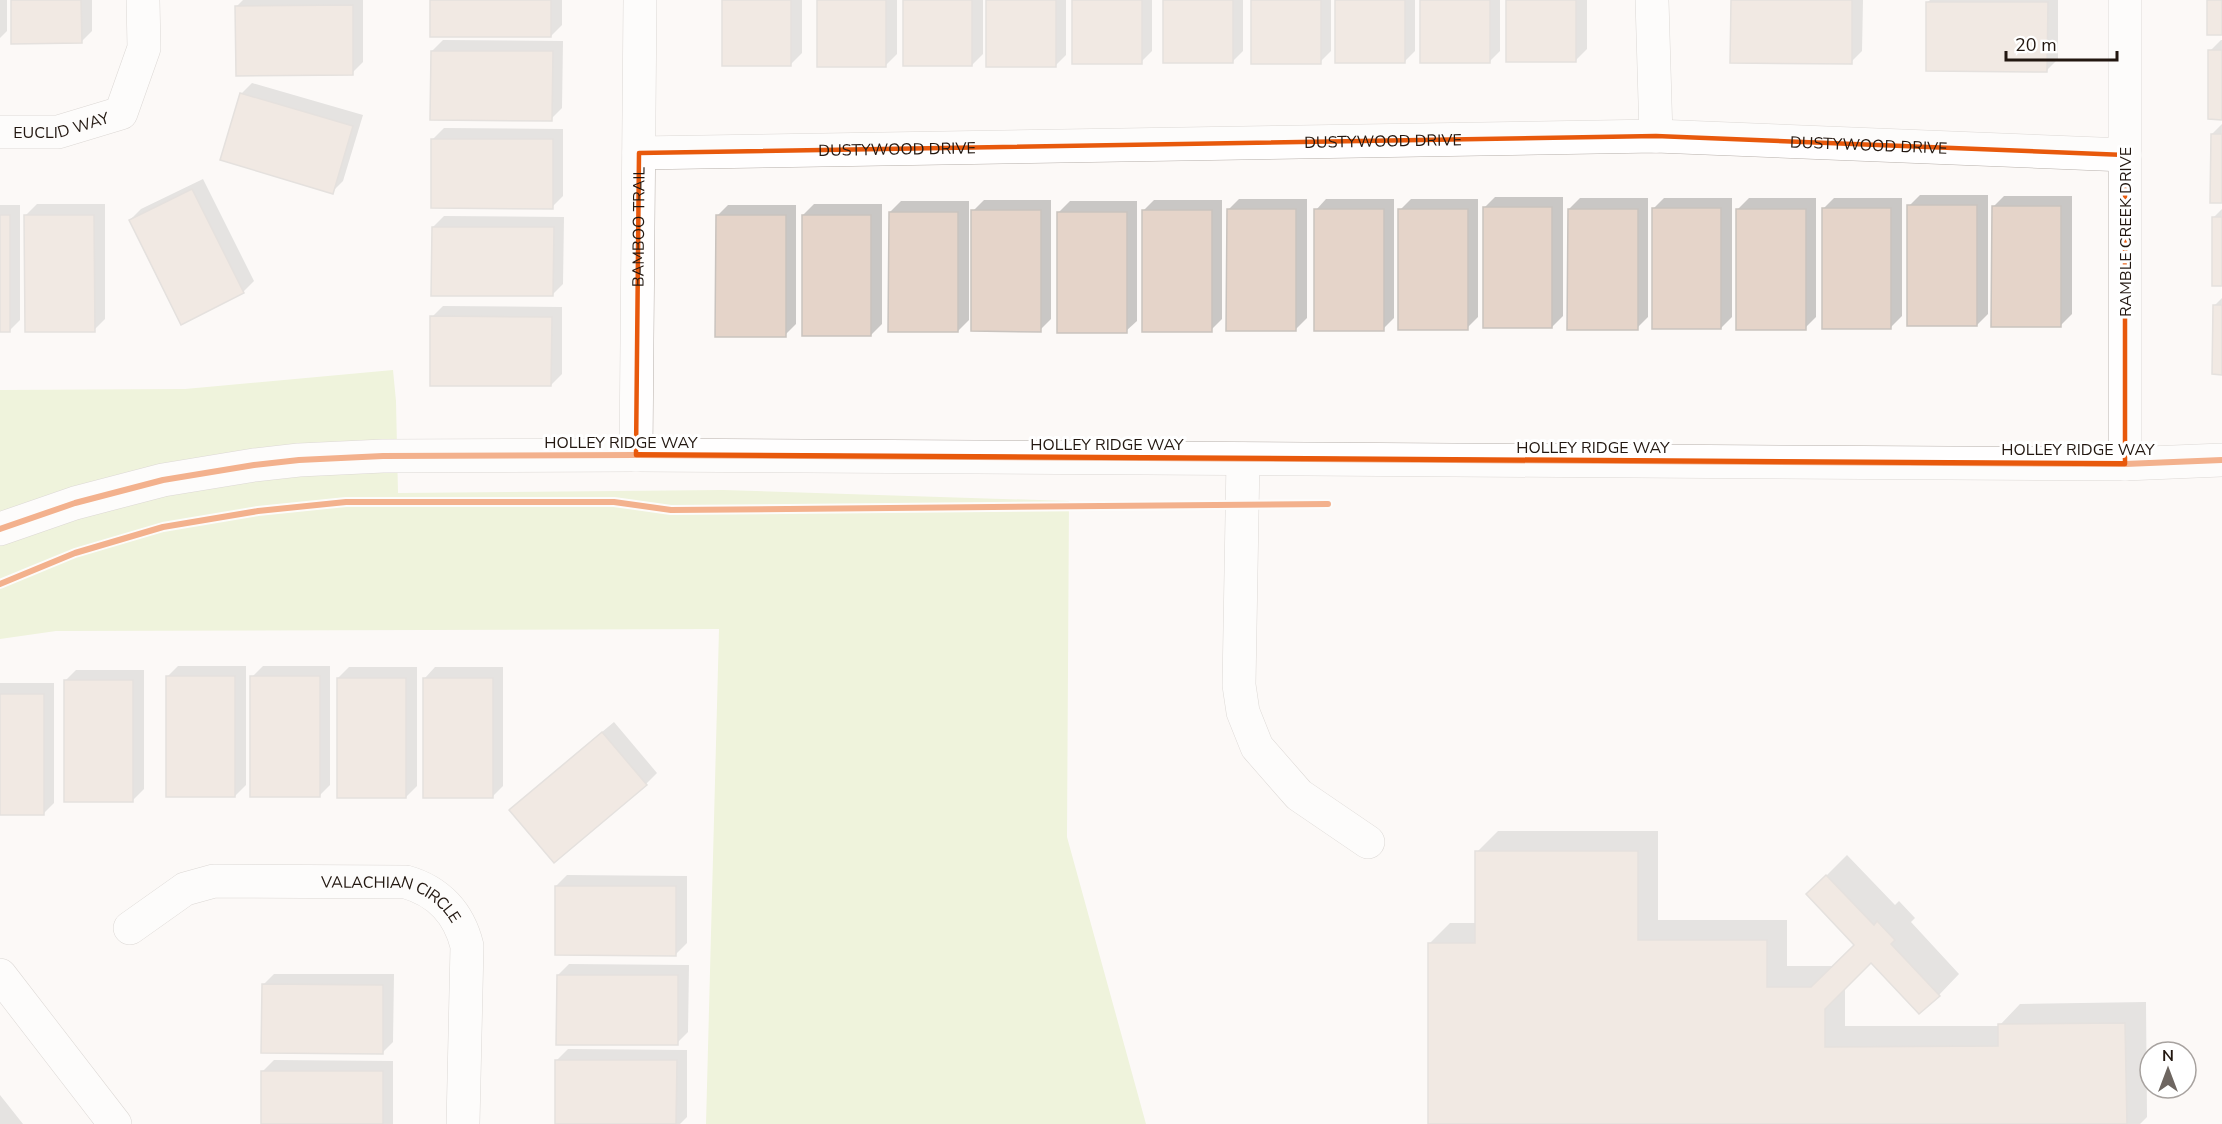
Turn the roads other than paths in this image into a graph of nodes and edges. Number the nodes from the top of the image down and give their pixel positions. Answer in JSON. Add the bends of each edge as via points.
{"nodes":[{"id":1,"x":143,"y":0,"type":"edge"},
{"id":2,"x":640,"y":0,"type":"edge"},
{"id":3,"x":1652,"y":0,"type":"edge"},
{"id":4,"x":2125,"y":0,"type":"edge"},
{"id":5,"x":0,"y":132,"type":"edge"},
{"id":6,"x":1656,"y":136,"type":"junction"},
{"id":7,"x":639,"y":153,"type":"junction"},
{"id":8,"x":2125,"y":155,"type":"junction"},
{"id":9,"x":636,"y":455,"type":"junction"},
{"id":10,"x":1243,"y":459,"type":"junction"},
{"id":11,"x":2222,"y":460,"type":"edge"},
{"id":12,"x":2125,"y":464,"type":"junction"},
{"id":13,"x":0,"y":529,"type":"edge"},
{"id":14,"x":1368,"y":842,"type":"dead end"},
{"id":15,"x":130,"y":928,"type":"dead end"},
{"id":16,"x":0,"y":975,"type":"edge"},
{"id":17,"x":115,"y":1124,"type":"edge"},
{"id":18,"x":463,"y":1124,"type":"edge"}],
"edges":[{"from":1,"to":5,"type":"street","name":"EUCLID WAY","via":[[144,48],[121,113],[58,132]]},
{"from":2,"to":7,"type":"street","name":"BAMBOO TRAIL"},
{"from":3,"to":6,"type":"street"},
{"from":4,"to":8,"type":"street","name":"RAMBLE CREEK DRIVE"},
{"from":6,"to":7,"type":"street","name":"DUSTYWOOD DRIVE"},
{"from":6,"to":8,"type":"street","name":"DUSTYWOOD DRIVE"},
{"from":7,"to":9,"type":"street","name":"BAMBOO TRAIL"},
{"from":8,"to":12,"type":"street","name":"RAMBLE CREEK DRIVE"},
{"from":9,"to":10,"type":"street","name":"HOLLEY RIDGE WAY"},
{"from":9,"to":13,"type":"street","name":"HOLLEY RIDGE WAY","via":[[383,456],[254,465],[152,482]]},
{"from":10,"to":12,"type":"street","name":"HOLLEY RIDGE WAY"},
{"from":10,"to":14,"type":"street","via":[[1239,685],[1243,712],[1257,747],[1299,795]]},
{"from":11,"to":12,"type":"street","name":"HOLLEY RIDGE WAY"},
{"from":15,"to":18,"type":"street","name":"VALACHIAN CIRCLE","via":[[185,889],[214,881],[406,882],[421,886],[452,912],[467,946]]},
{"from":16,"to":17,"type":"street"}]}
